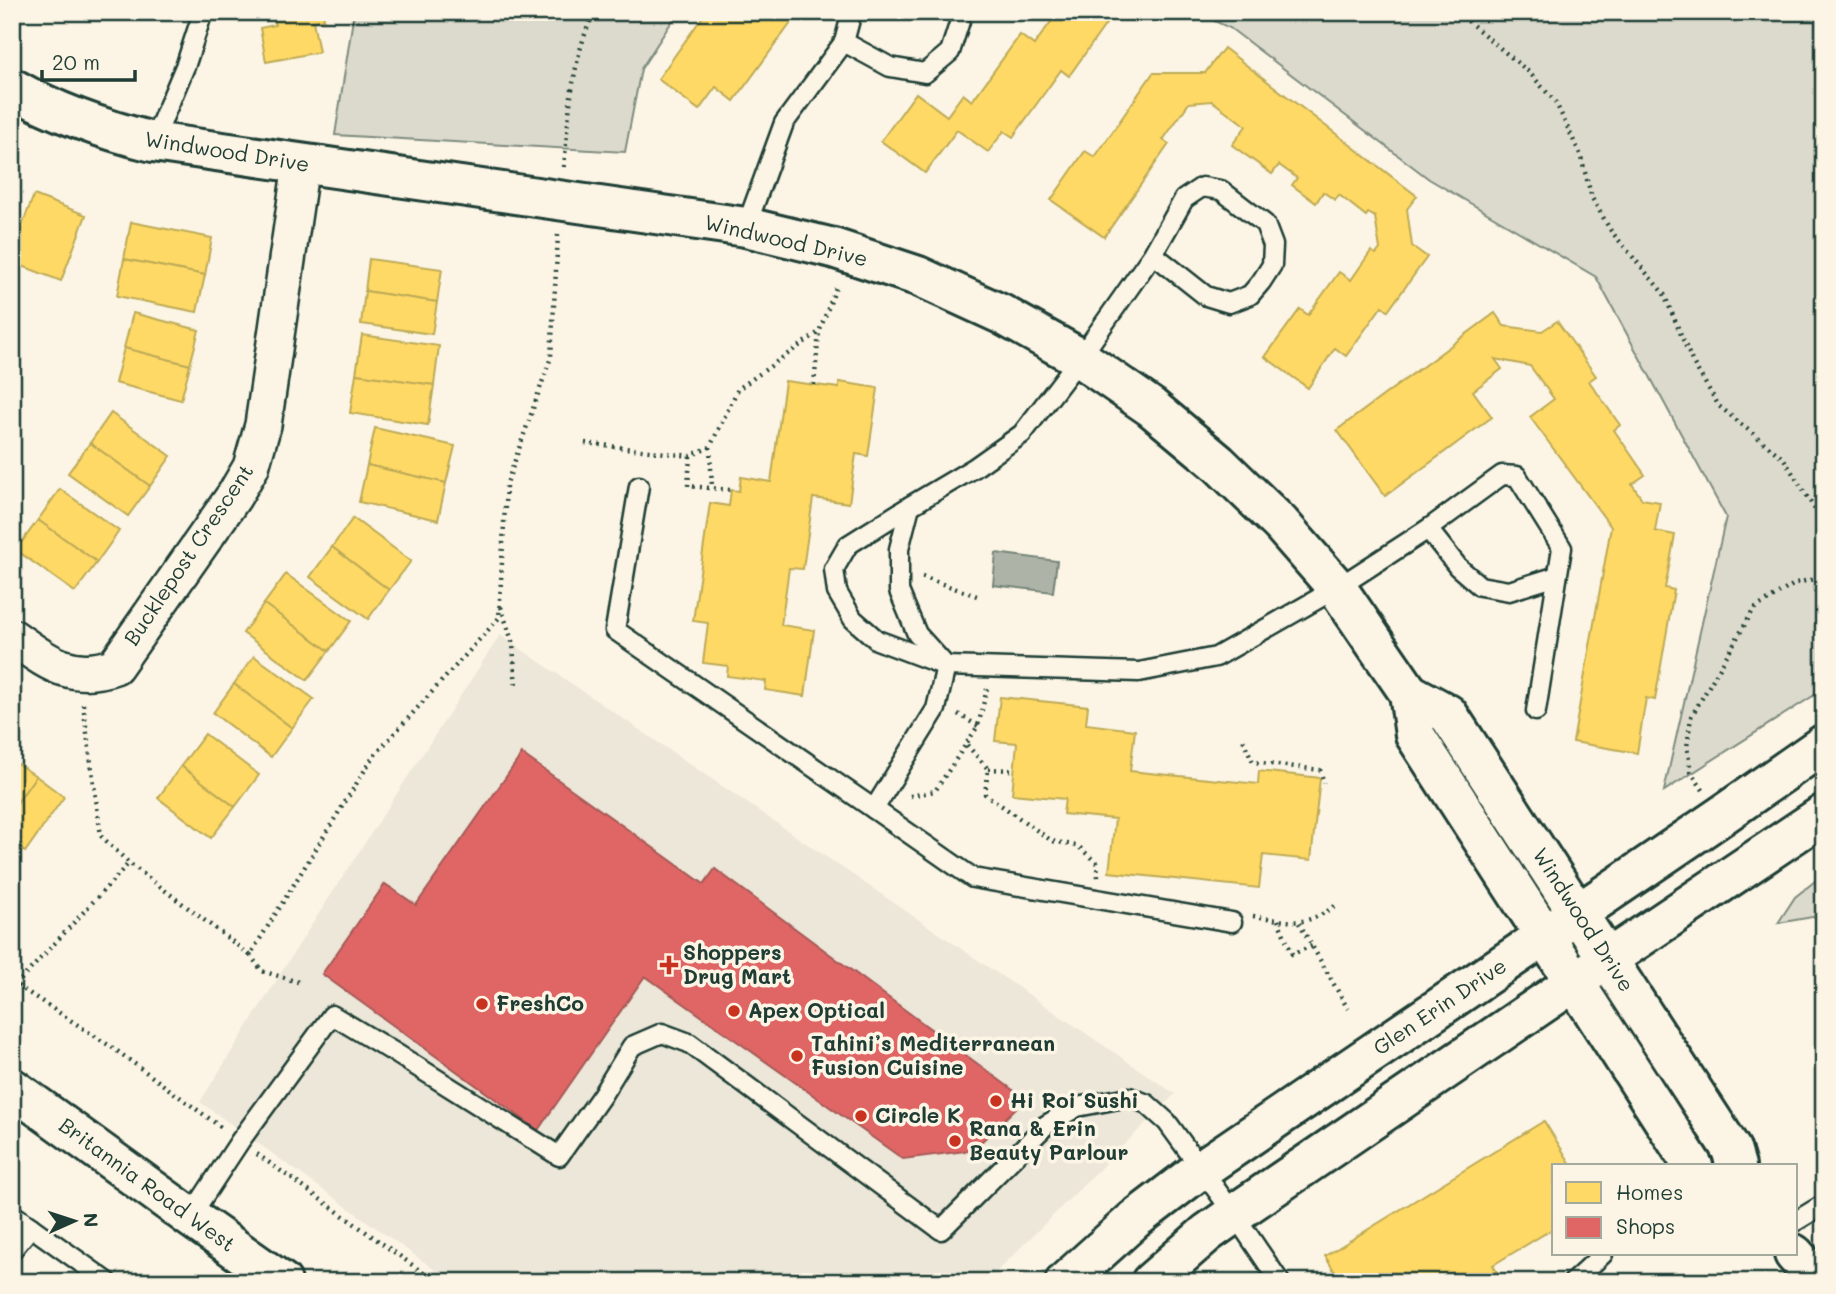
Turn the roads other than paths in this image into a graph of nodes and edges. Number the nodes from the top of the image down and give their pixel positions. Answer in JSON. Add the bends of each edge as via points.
{"nodes":[{"id":1,"x":203,"y":12,"type":"edge"},
{"id":2,"x":852,"y":12,"type":"edge"},
{"id":3,"x":958,"y":12,"type":"edge"},
{"id":4,"x":844,"y":42,"type":"junction"},
{"id":5,"x":12,"y":88,"type":"edge"},
{"id":6,"x":153,"y":142,"type":"junction"},
{"id":7,"x":301,"y":164,"type":"junction"},
{"id":8,"x":746,"y":227,"type":"junction"},
{"id":9,"x":1153,"y":254,"type":"junction"},
{"id":10,"x":1080,"y":358,"type":"junction"},
{"id":11,"x":639,"y":486,"type":"dead end"},
{"id":12,"x":909,"y":506,"type":"junction"},
{"id":13,"x":1427,"y":529,"type":"junction"},
{"id":14,"x":1557,"y":576,"type":"junction"},
{"id":15,"x":1337,"y":588,"type":"junction"},
{"id":16,"x":12,"y":637,"type":"edge"},
{"id":17,"x":946,"y":666,"type":"junction"},
{"id":18,"x":1409,"y":693,"type":"junction"},
{"id":19,"x":1536,"y":711,"type":"dead end"},
{"id":20,"x":1824,"y":744,"type":"edge"},
{"id":21,"x":876,"y":806,"type":"junction"},
{"id":22,"x":1824,"y":814,"type":"edge"},
{"id":23,"x":1578,"y":914,"type":"junction"},
{"id":24,"x":1232,"y":922,"type":"road end"},
{"id":25,"x":1545,"y":936,"type":"junction"},
{"id":26,"x":1608,"y":959,"type":"junction"},
{"id":27,"x":1574,"y":982,"type":"junction"},
{"id":28,"x":12,"y":1088,"type":"edge"},
{"id":29,"x":1692,"y":1164,"type":"edge"},
{"id":30,"x":1735,"y":1164,"type":"edge"},
{"id":31,"x":1201,"y":1170,"type":"junction"},
{"id":32,"x":1824,"y":1204,"type":"edge"},
{"id":33,"x":12,"y":1214,"type":"edge"},
{"id":34,"x":1234,"y":1214,"type":"junction"},
{"id":35,"x":190,"y":1217,"type":"junction"},
{"id":36,"x":1798,"y":1219,"type":"edge"},
{"id":37,"x":31,"y":1227,"type":"junction"},
{"id":38,"x":12,"y":1250,"type":"edge"},
{"id":39,"x":1601,"y":1256,"type":"edge"},
{"id":40,"x":1796,"y":1256,"type":"edge"},
{"id":41,"x":108,"y":1282,"type":"edge"},
{"id":42,"x":282,"y":1282,"type":"edge"},
{"id":43,"x":1065,"y":1282,"type":"edge"},
{"id":44,"x":1151,"y":1282,"type":"edge"},
{"id":45,"x":1280,"y":1282,"type":"edge"},
{"id":46,"x":1573,"y":1282,"type":"edge"},
{"id":47,"x":1819,"y":1282,"type":"edge"}],
"edges":[{"from":1,"to":6,"type":"lane"},
{"from":2,"to":4,"type":"lane"},
{"from":3,"to":4,"type":"lane","via":[[960,21],[950,52],[925,73],[890,67]]},
{"from":4,"to":8,"type":"lane","via":[[784,123]]},
{"from":5,"to":6,"type":"street","name":"Windwood Drive","via":[[72,116]]},
{"from":6,"to":7,"type":"street","name":"Windwood Drive"},
{"from":7,"to":8,"type":"street","name":"Windwood Drive"},
{"from":7,"to":16,"type":"street","name":"Bucklepost Crescent","via":[[263,425],[251,467],[234,496],[115,666],[79,672],[50,664]]},
{"from":8,"to":10,"type":"street","name":"Windwood Drive","via":[[833,248],[918,276],[1001,314]]},
{"from":9,"to":9,"type":"lane","via":[[1184,200],[1202,187],[1222,190],[1265,224],[1273,245],[1272,265],[1261,282],[1250,295],[1229,303],[1206,296]]},
{"from":9,"to":10,"type":"lane"},
{"from":10,"to":12,"type":"lane","via":[[1022,434]]},
{"from":10,"to":15,"type":"street","name":"Windwood Drive","via":[[1151,407],[1218,463],[1280,523]]},
{"from":11,"to":21,"type":"lane","via":[[615,630]]},
{"from":12,"to":17,"type":"lane","via":[[900,550],[899,591],[917,634]]},
{"from":12,"to":17,"type":"lane","via":[[848,545],[834,569],[837,592],[853,620],[877,640]]},
{"from":13,"to":14,"type":"lane","via":[[1480,586],[1509,591]]},
{"from":13,"to":14,"type":"lane","via":[[1502,475],[1517,476],[1562,548]]},
{"from":13,"to":15,"type":"lane"},
{"from":14,"to":19,"type":"lane"},
{"from":15,"to":17,"type":"lane","via":[[1216,657],[1139,672]]},
{"from":15,"to":18,"type":"street","name":"Windwood Drive"},
{"from":17,"to":21,"type":"lane","via":[[936,709]]},
{"from":18,"to":23,"type":"street","name":"Windwood Drive","via":[[1448,714]]},
{"from":18,"to":25,"type":"street","name":"Windwood Drive","via":[[1415,736]]},
{"from":20,"to":23,"type":"street","name":"Glen Erin Drive"},
{"from":21,"to":24,"type":"lane","via":[[973,878]]},
{"from":22,"to":26,"type":"street"},
{"from":23,"to":25,"type":"street","name":"Glen Erin Drive"},
{"from":23,"to":26,"type":"street","name":"Windwood Drive"},
{"from":25,"to":27,"type":"street","name":"Windwood Drive"},
{"from":25,"to":31,"type":"street","name":"Glen Erin Drive"},
{"from":26,"to":27,"type":"street"},
{"from":26,"to":30,"type":"street","name":"Windwood Drive","via":[[1731,1149]]},
{"from":27,"to":29,"type":"street","name":"Windwood Drive"},
{"from":27,"to":34,"type":"street"},
{"from":28,"to":35,"type":"street","name":"Britannia Road West"},
{"from":31,"to":34,"type":"lane"},
{"from":31,"to":35,"type":"lane","via":[[1167,1122],[1147,1104],[1129,1097],[1077,1107],[1046,1125],[941,1230],[689,1042],[662,1033],[632,1046],[559,1156],[332,1015]]},
{"from":31,"to":43,"type":"street","name":"Glen Erin Drive","via":[[1134,1220]]},
{"from":32,"to":36,"type":"lane"},
{"from":33,"to":37,"type":"lane"},
{"from":34,"to":44,"type":"street"},
{"from":34,"to":45,"type":"lane"},
{"from":35,"to":42,"type":"street","name":"Britannia Road West"},
{"from":37,"to":38,"type":"lane"},
{"from":37,"to":41,"type":"lane"},
{"from":39,"to":46,"type":"lane"},
{"from":40,"to":47,"type":"street"}]}
